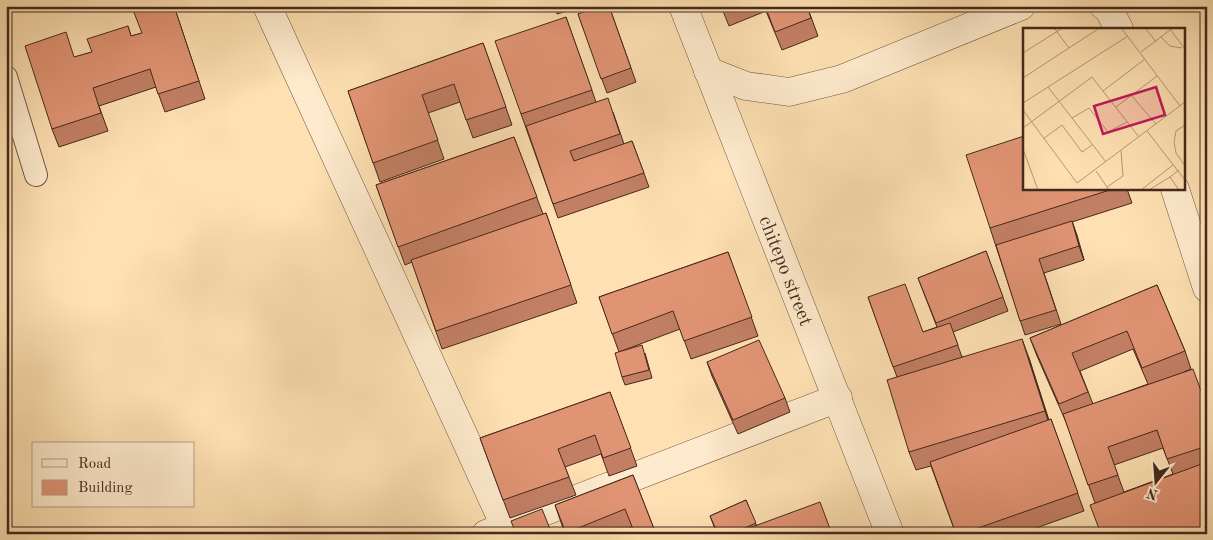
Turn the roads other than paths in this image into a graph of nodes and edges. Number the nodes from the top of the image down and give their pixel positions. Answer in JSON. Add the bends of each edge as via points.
{"nodes":[{"id":1,"x":267,"y":6,"type":"edge"},
{"id":2,"x":683,"y":6,"type":"edge"},
{"id":3,"x":1021,"y":6,"type":"edge"},
{"id":4,"x":1104,"y":6,"type":"edge"},
{"id":5,"x":1118,"y":28,"type":"edge"},
{"id":6,"x":708,"y":71,"type":"junction"},
{"id":7,"x":6,"y":77,"type":"edge"},
{"id":8,"x":36,"y":175,"type":"dead end"},
{"id":9,"x":1175,"y":190,"type":"edge"},
{"id":10,"x":1207,"y":288,"type":"edge"},
{"id":11,"x":838,"y":398,"type":"junction"},
{"id":12,"x":495,"y":530,"type":"edge"},
{"id":13,"x":890,"y":534,"type":"edge"}],
"edges":[{"from":1,"to":12,"type":"street"},
{"from":2,"to":6,"type":"street","name":"chitepo street"},
{"from":3,"to":6,"type":"street","via":[[842,79],[789,92],[746,86]]},
{"from":4,"to":5,"type":"street"},
{"from":6,"to":11,"type":"street","name":"chitepo street"},
{"from":7,"to":8,"type":"lane"},
{"from":9,"to":10,"type":"street"},
{"from":11,"to":12,"type":"street"},
{"from":11,"to":13,"type":"street","name":"chitepo street"}]}
